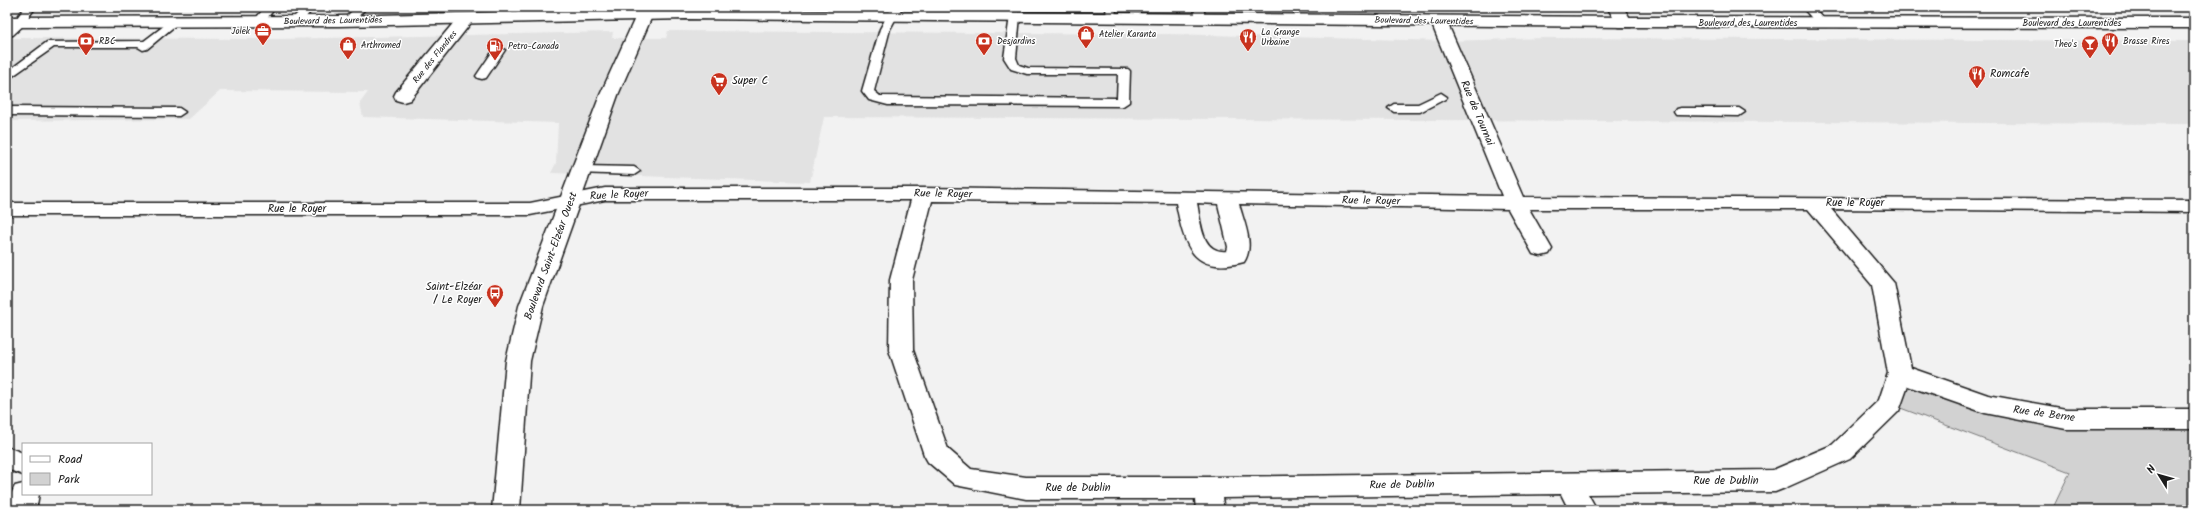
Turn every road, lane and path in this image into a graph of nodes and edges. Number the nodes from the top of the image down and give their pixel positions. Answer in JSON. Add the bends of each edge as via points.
{"nodes":[{"id":1,"x":31,"y":7,"type":"edge"},
{"id":2,"x":271,"y":7,"type":"edge"},
{"id":3,"x":310,"y":7,"type":"edge"},
{"id":4,"x":362,"y":7,"type":"edge"},
{"id":5,"x":1615,"y":7,"type":"edge"},
{"id":6,"x":1807,"y":7,"type":"edge"},
{"id":7,"x":646,"y":10,"type":"edge"},
{"id":8,"x":793,"y":11,"type":"edge"},
{"id":9,"x":895,"y":11,"type":"edge"},
{"id":10,"x":1111,"y":12,"type":"edge"},
{"id":11,"x":1199,"y":12,"type":"edge"},
{"id":12,"x":1015,"y":16,"type":"junction"},
{"id":13,"x":466,"y":19,"type":"junction"},
{"id":14,"x":348,"y":21,"type":"junction"},
{"id":15,"x":173,"y":22,"type":"junction"},
{"id":16,"x":258,"y":22,"type":"junction"},
{"id":17,"x":295,"y":22,"type":"junction"},
{"id":18,"x":1439,"y":22,"type":"junction"},
{"id":19,"x":1625,"y":23,"type":"junction"},
{"id":20,"x":1822,"y":23,"type":"junction"},
{"id":21,"x":2194,"y":23,"type":"edge"},
{"id":22,"x":11,"y":25,"type":"edge"},
{"id":23,"x":499,"y":50,"type":"dead end"},
{"id":24,"x":7,"y":76,"type":"edge"},
{"id":25,"x":482,"y":76,"type":"dead end"},
{"id":26,"x":403,"y":96,"type":"dead end"},
{"id":27,"x":1441,"y":96,"type":"dead end"},
{"id":28,"x":1394,"y":108,"type":"dead end"},
{"id":29,"x":7,"y":111,"type":"edge"},
{"id":30,"x":179,"y":112,"type":"dead end"},
{"id":31,"x":1680,"y":112,"type":"dead end"},
{"id":32,"x":1740,"y":112,"type":"dead end"},
{"id":33,"x":582,"y":170,"type":"junction"},
{"id":34,"x":634,"y":171,"type":"dead end"},
{"id":35,"x":923,"y":194,"type":"junction"},
{"id":36,"x":1185,"y":197,"type":"junction"},
{"id":37,"x":1227,"y":199,"type":"junction"},
{"id":38,"x":571,"y":200,"type":"junction"},
{"id":39,"x":1814,"y":203,"type":"junction"},
{"id":40,"x":1515,"y":204,"type":"junction"},
{"id":41,"x":2194,"y":206,"type":"edge"},
{"id":42,"x":7,"y":209,"type":"edge"},
{"id":43,"x":1540,"y":249,"type":"dead end"},
{"id":44,"x":1900,"y":373,"type":"junction"},
{"id":45,"x":2194,"y":419,"type":"edge"},
{"id":46,"x":7,"y":457,"type":"edge"},
{"id":47,"x":22,"y":464,"type":"edge"},
{"id":48,"x":1569,"y":482,"type":"junction"},
{"id":49,"x":25,"y":495,"type":"edge"},
{"id":50,"x":1209,"y":499,"type":"edge"},
{"id":51,"x":22,"y":510,"type":"edge"},
{"id":52,"x":506,"y":510,"type":"edge"},
{"id":53,"x":1583,"y":510,"type":"edge"}],
"edges":[{"from":1,"to":22,"type":"lane"},
{"from":2,"to":16,"type":"lane"},
{"from":3,"to":17,"type":"lane"},
{"from":4,"to":14,"type":"lane"},
{"from":5,"to":19,"type":"street"},
{"from":6,"to":20,"type":"lane"},
{"from":7,"to":8,"type":"street","name":"Boulevard des Laurentides"},
{"from":7,"to":13,"type":"street","name":"Boulevard des Laurentides"},
{"from":7,"to":33,"type":"street","name":"Boulevard Saint-Elzéar Ouest","via":[[610,92]]},
{"from":8,"to":9,"type":"street","name":"Boulevard des Laurentides"},
{"from":9,"to":12,"type":"street","name":"Boulevard des Laurentides"},
{"from":9,"to":12,"type":"lane","via":[[885,29],[868,91],[877,100],[1123,102],[1124,71],[1027,71],[1015,67],[1010,58]]},
{"from":10,"to":11,"type":"street","name":"Boulevard des Laurentides"},
{"from":10,"to":12,"type":"street","name":"Boulevard des Laurentides"},
{"from":11,"to":18,"type":"street","name":"Boulevard des Laurentides"},
{"from":13,"to":14,"type":"street","name":"Boulevard des Laurentides"},
{"from":13,"to":26,"type":"street","name":"Rue des Flandres"},
{"from":14,"to":17,"type":"street","name":"Boulevard des Laurentides"},
{"from":15,"to":16,"type":"street","name":"Boulevard des Laurentides"},
{"from":15,"to":22,"type":"street","name":"Boulevard des Laurentides"},
{"from":15,"to":24,"type":"lane","via":[[146,46],[51,44]]},
{"from":16,"to":17,"type":"street","name":"Boulevard des Laurentides"},
{"from":18,"to":19,"type":"street","name":"Boulevard des Laurentides"},
{"from":18,"to":40,"type":"street","name":"Rue de Tournai"},
{"from":19,"to":20,"type":"street","name":"Boulevard des Laurentides"},
{"from":20,"to":21,"type":"street","name":"Boulevard des Laurentides"},
{"from":23,"to":25,"type":"lane"},
{"from":27,"to":28,"type":"lane","via":[[1420,108]]},
{"from":29,"to":30,"type":"lane"},
{"from":31,"to":32,"type":"lane"},
{"from":33,"to":34,"type":"lane"},
{"from":33,"to":38,"type":"street","name":"Boulevard Saint-Elzéar Ouest"},
{"from":35,"to":36,"type":"street","name":"Rue le Royer"},
{"from":35,"to":38,"type":"street","name":"Rue le Royer","via":[[605,194]]},
{"from":35,"to":50,"type":"street","name":"Rue de Dublin","via":[[901,280],[901,350],[937,455],[964,478],[1026,488]]},
{"from":36,"to":37,"type":"street","name":"Rue le Royer"},
{"from":36,"to":37,"type":"street","via":[[1198,249],[1207,257],[1223,260],[1236,257],[1239,247]]},
{"from":37,"to":40,"type":"street","name":"Rue le Royer"},
{"from":38,"to":42,"type":"street","name":"Rue le Royer","via":[[530,209]]},
{"from":38,"to":52,"type":"street","name":"Boulevard Saint-Elzéar Ouest","via":[[531,306],[518,361]]},
{"from":39,"to":40,"type":"street","name":"Rue le Royer"},
{"from":39,"to":41,"type":"street","name":"Rue le Royer"},
{"from":39,"to":44,"type":"street","name":"Rue de Dublin","via":[[1883,283]]},
{"from":40,"to":43,"type":"street"},
{"from":44,"to":45,"type":"street","name":"Rue de Berne","via":[[1985,404],[2066,419]]},
{"from":44,"to":48,"type":"street","name":"Rue de Dublin","via":[[1890,404],[1841,452],[1775,481]]},
{"from":46,"to":47,"type":"street"},
{"from":48,"to":50,"type":"street","name":"Rue de Dublin"},
{"from":48,"to":53,"type":"street"},
{"from":49,"to":51,"type":"street"}]}
